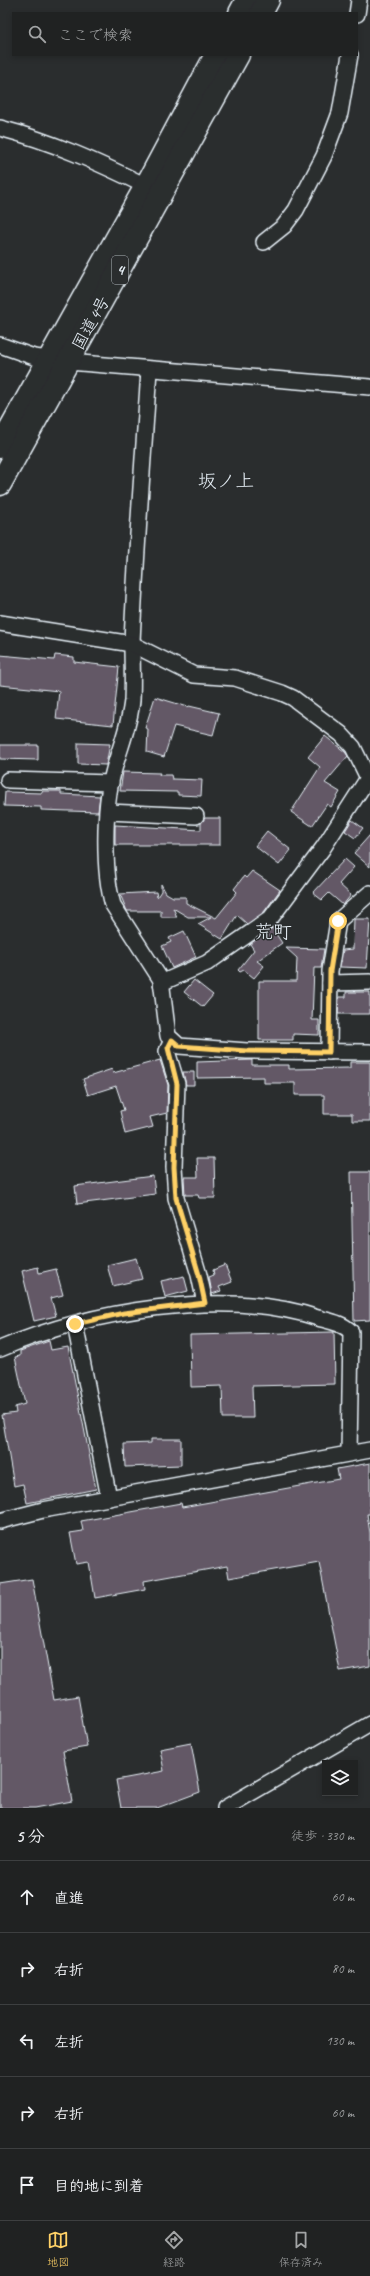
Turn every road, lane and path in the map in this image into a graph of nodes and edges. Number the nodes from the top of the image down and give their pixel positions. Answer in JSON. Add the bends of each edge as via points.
{"nodes":[{"id":1,"x":247,"y":0,"type":"edge"},
{"id":2,"x":268,"y":0,"type":"edge"},
{"id":3,"x":359,"y":0,"type":"edge"},
{"id":4,"x":241,"y":12,"type":"edge"},
{"id":5,"x":262,"y":12,"type":"edge"},
{"id":6,"x":357,"y":12,"type":"edge"},
{"id":7,"x":215,"y":56,"type":"edge"},
{"id":8,"x":237,"y":56,"type":"edge"},
{"id":9,"x":350,"y":56,"type":"edge"},
{"id":10,"x":0,"y":128,"type":"edge"},
{"id":11,"x":146,"y":186,"type":"junction"},
{"id":12,"x":264,"y":242,"type":"dead end"},
{"id":13,"x":0,"y":345,"type":"edge"},
{"id":14,"x":59,"y":361,"type":"junction"},
{"id":15,"x":149,"y":370,"type":"junction"},
{"id":16,"x":370,"y":387,"type":"edge"},
{"id":17,"x":0,"y":447,"type":"edge"},
{"id":18,"x":0,"y":484,"type":"edge"},
{"id":19,"x":0,"y":623,"type":"edge"},
{"id":20,"x":132,"y":644,"type":"junction"},
{"id":21,"x":8,"y":780,"type":"dead end"},
{"id":22,"x":369,"y":780,"type":"edge"},
{"id":23,"x":111,"y":783,"type":"junction"},
{"id":24,"x":108,"y":812,"type":"junction"},
{"id":25,"x":196,"y":816,"type":"dead end"},
{"id":26,"x":370,"y":893,"type":"edge"},
{"id":27,"x":370,"y":982,"type":"edge"},
{"id":28,"x":161,"y":983,"type":"junction"},
{"id":29,"x":330,"y":983,"type":"junction"},
{"id":30,"x":172,"y":1040,"type":"junction"},
{"id":31,"x":329,"y":1052,"type":"junction"},
{"id":32,"x":370,"y":1052,"type":"edge"},
{"id":33,"x":205,"y":1303,"type":"junction"},
{"id":34,"x":75,"y":1324,"type":"junction"},
{"id":35,"x":0,"y":1349,"type":"edge"},
{"id":36,"x":370,"y":1450,"type":"edge"},
{"id":37,"x":349,"y":1453,"type":"junction"},
{"id":38,"x":109,"y":1498,"type":"junction"},
{"id":39,"x":0,"y":1521,"type":"edge"},
{"id":40,"x":370,"y":1724,"type":"edge"},
{"id":41,"x":225,"y":1808,"type":"edge"}],
"edges":[{"from":1,"to":4,"type":"highway"},
{"from":2,"to":5,"type":"highway"},
{"from":3,"to":6,"type":"street"},
{"from":7,"to":11,"type":"highway","name":"国道4号","number":"4"},
{"from":8,"to":14,"type":"highway","name":"国道4号","number":"4"},
{"from":9,"to":12,"type":"street","via":[[340,113],[324,156],[296,210],[284,226]]},
{"from":10,"to":11,"type":"street","via":[[68,149]]},
{"from":11,"to":14,"type":"highway","name":"国道4号","number":"4"},
{"from":13,"to":14,"type":"street","via":[[34,357]]},
{"from":14,"to":15,"type":"street"},
{"from":14,"to":17,"type":"highway","name":"国道4号","number":"4"},
{"from":14,"to":18,"type":"highway","name":"国道4号","number":"4"},
{"from":15,"to":16,"type":"street"},
{"from":15,"to":20,"type":"street"},
{"from":19,"to":20,"type":"street"},
{"from":20,"to":22,"type":"street","via":[[194,675],[235,678],[293,698],[345,738],[353,747]]},
{"from":20,"to":23,"type":"street","via":[[130,714]]},
{"from":21,"to":23,"type":"street"},
{"from":22,"to":28,"type":"street","via":[[270,919],[207,963]]},
{"from":23,"to":24,"type":"street"},
{"from":24,"to":25,"type":"street"},
{"from":24,"to":28,"type":"street","via":[[109,893],[113,905],[158,974]]},
{"from":26,"to":29,"type":"street","via":[[338,921]]},
{"from":27,"to":29,"type":"street"},
{"from":28,"to":30,"type":"street","via":[[168,1036]]},
{"from":29,"to":31,"type":"street"},
{"from":30,"to":31,"type":"street","via":[[179,1046],[247,1051]]},
{"from":30,"to":33,"type":"street","via":[[167,1051],[177,1084],[174,1167],[176,1198]]},
{"from":31,"to":32,"type":"street"},
{"from":33,"to":34,"type":"street","via":[[124,1313]]},
{"from":33,"to":37,"type":"street","via":[[294,1311],[351,1332]]},
{"from":34,"to":35,"type":"street"},
{"from":34,"to":38,"type":"street"},
{"from":36,"to":37,"type":"street"},
{"from":37,"to":38,"type":"street"},
{"from":38,"to":39,"type":"street"},
{"from":40,"to":41,"type":"street"}]}
